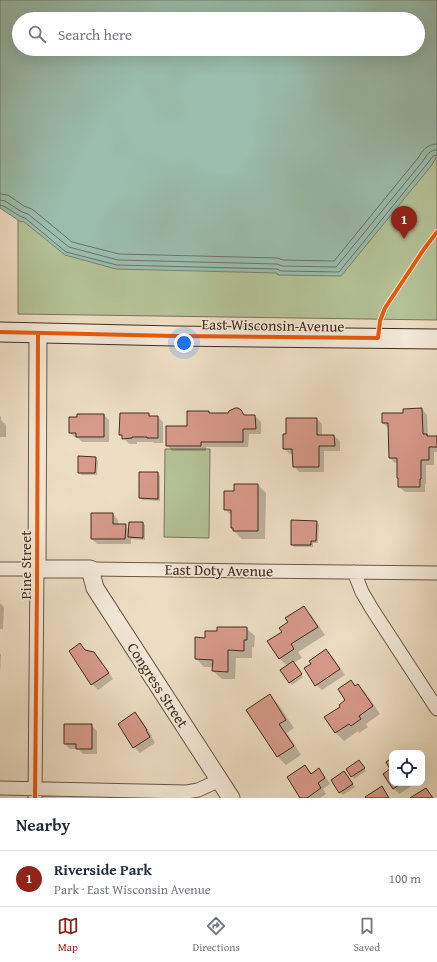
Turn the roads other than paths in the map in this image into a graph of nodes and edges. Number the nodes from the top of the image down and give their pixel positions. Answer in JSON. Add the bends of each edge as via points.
{"nodes":[{"id":1,"x":0,"y":332,"type":"edge"},
{"id":2,"x":38,"y":333,"type":"junction"},
{"id":3,"x":437,"y":339,"type":"edge"},
{"id":4,"x":0,"y":568,"type":"edge"},
{"id":5,"x":38,"y":569,"type":"junction"},
{"id":6,"x":90,"y":569,"type":"junction"},
{"id":7,"x":354,"y":572,"type":"junction"},
{"id":8,"x":437,"y":573,"type":"edge"},
{"id":9,"x":437,"y":710,"type":"edge"},
{"id":10,"x":220,"y":780,"type":"junction"},
{"id":11,"x":0,"y":788,"type":"edge"},
{"id":12,"x":35,"y":793,"type":"edge"},
{"id":13,"x":231,"y":798,"type":"edge"}],
"edges":[{"from":1,"to":2,"type":"main road","name":"East Wisconsin Avenue"},
{"from":2,"to":3,"type":"main road","name":"East Wisconsin Avenue"},
{"from":2,"to":5,"type":"street","name":"Pine Street"},
{"from":4,"to":5,"type":"street","name":"East Doty Avenue"},
{"from":5,"to":6,"type":"street","name":"East Doty Avenue"},
{"from":5,"to":12,"type":"street","name":"Pine Street"},
{"from":6,"to":7,"type":"street","name":"East Doty Avenue"},
{"from":6,"to":10,"type":"street","name":"Congress Street","via":[[95,588]]},
{"from":7,"to":8,"type":"street","name":"East Doty Avenue"},
{"from":7,"to":9,"type":"street","via":[[372,609]]},
{"from":10,"to":12,"type":"street","via":[[187,792]]},
{"from":10,"to":13,"type":"street","name":"Congress Street"},
{"from":11,"to":12,"type":"street"}]}
